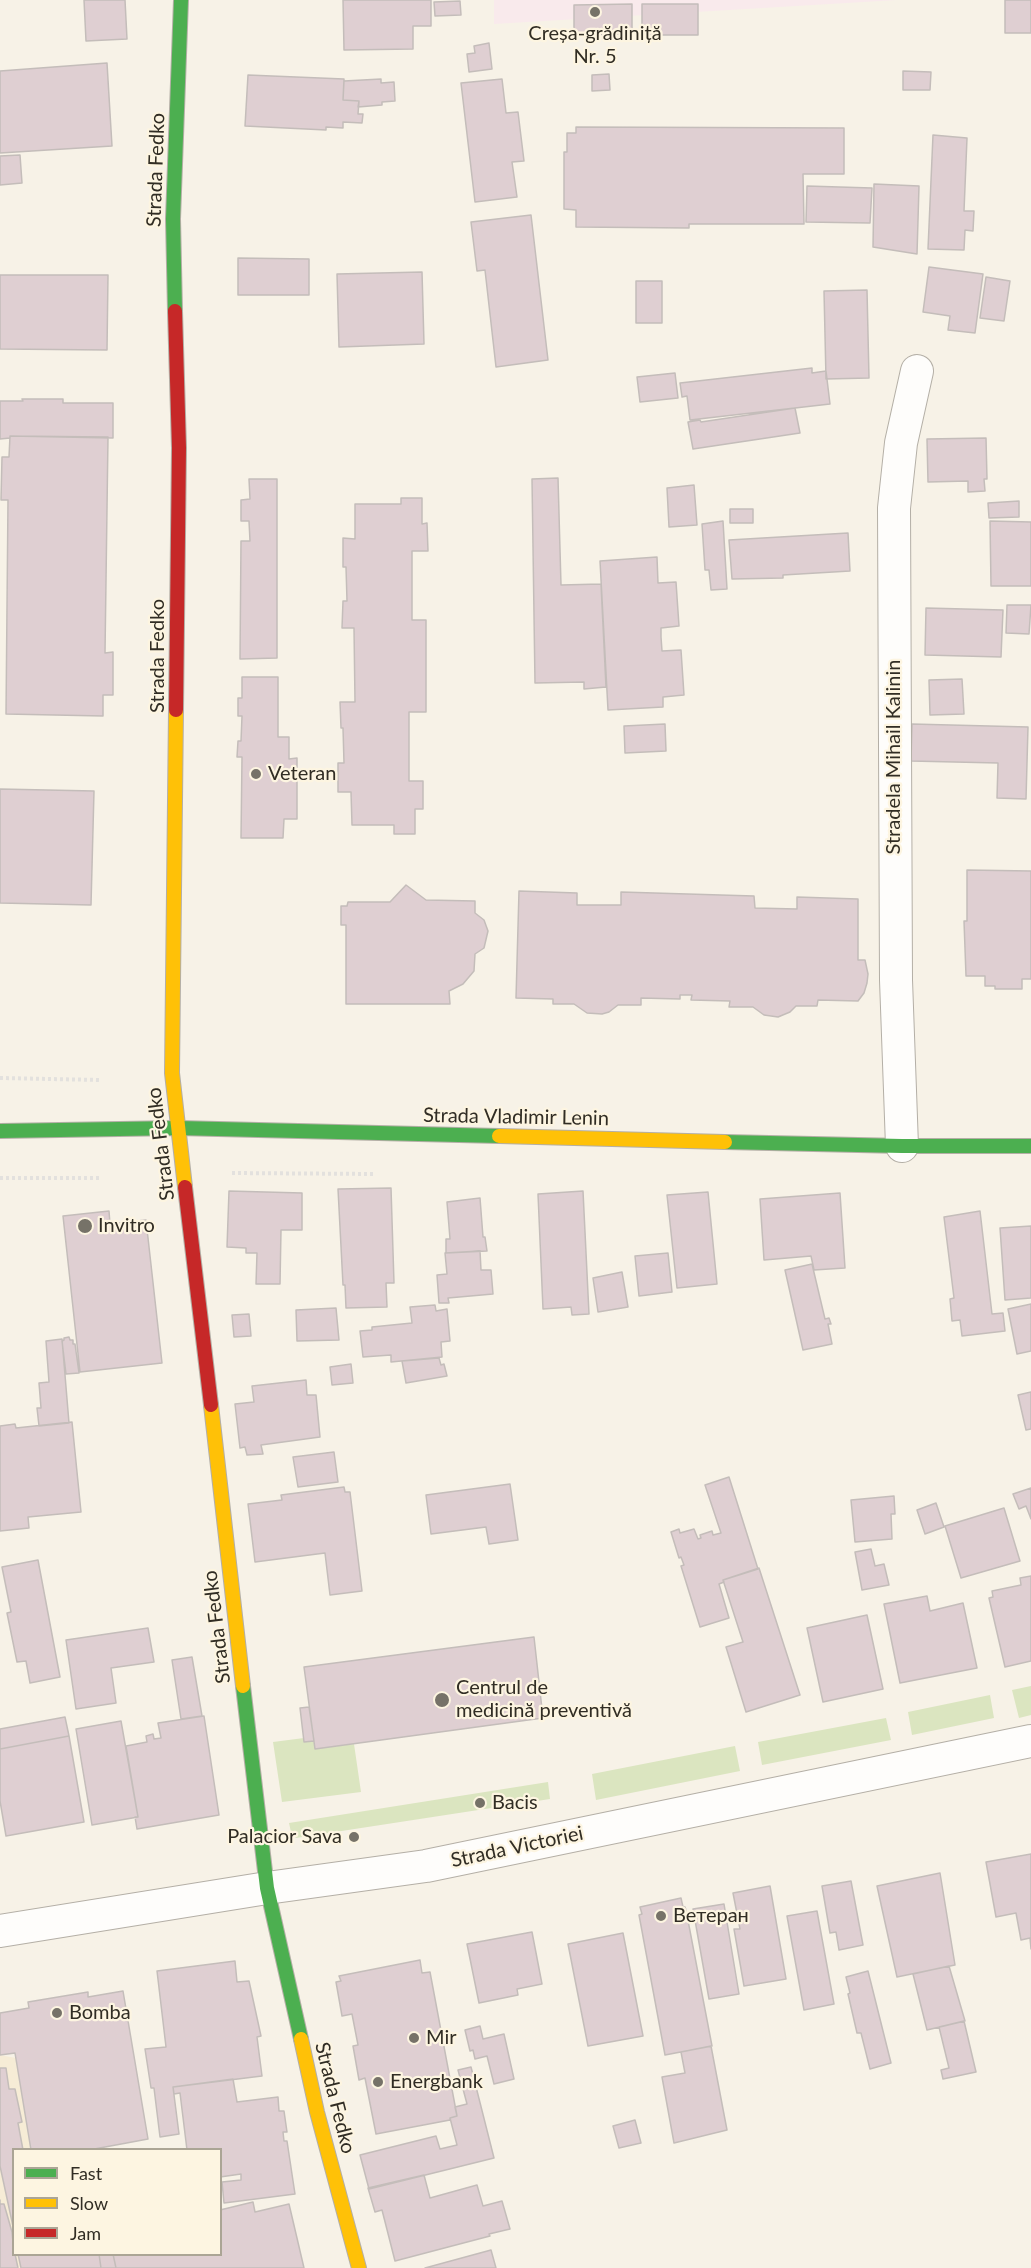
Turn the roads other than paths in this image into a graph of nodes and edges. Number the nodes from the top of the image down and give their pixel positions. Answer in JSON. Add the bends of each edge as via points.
{"nodes":[{"id":1,"x":181,"y":0,"type":"edge"},
{"id":2,"x":917,"y":370,"type":"dead end"},
{"id":3,"x":178,"y":1128,"type":"junction"},
{"id":4,"x":0,"y":1131,"type":"edge"},
{"id":5,"x":902,"y":1146,"type":"junction"},
{"id":6,"x":1031,"y":1146,"type":"edge"},
{"id":7,"x":1031,"y":1741,"type":"edge"},
{"id":8,"x":267,"y":1888,"type":"junction"},
{"id":9,"x":0,"y":1931,"type":"edge"},
{"id":10,"x":359,"y":2268,"type":"edge"}],
"edges":[{"from":1,"to":3,"type":"street","name":"Strada Fedko","via":[[173,219],[179,447],[172,1073]]},
{"from":2,"to":5,"type":"street","name":"Stradela Mihail Kalinin","via":[[901,443],[894,508],[896,980]]},
{"from":3,"to":4,"type":"street","name":"Strada Vladimir Lenin"},
{"from":3,"to":5,"type":"street","name":"Strada Vladimir Lenin"},
{"from":3,"to":8,"type":"street","name":"Strada Fedko"},
{"from":5,"to":6,"type":"street","name":"Strada Vladimir Lenin"},
{"from":7,"to":8,"type":"street","name":"Strada Victoriei","via":[[426,1866]]},
{"from":8,"to":9,"type":"street","name":"Strada Victoriei"},
{"from":8,"to":10,"type":"street","name":"Strada Fedko","via":[[317,2112]]}]}
